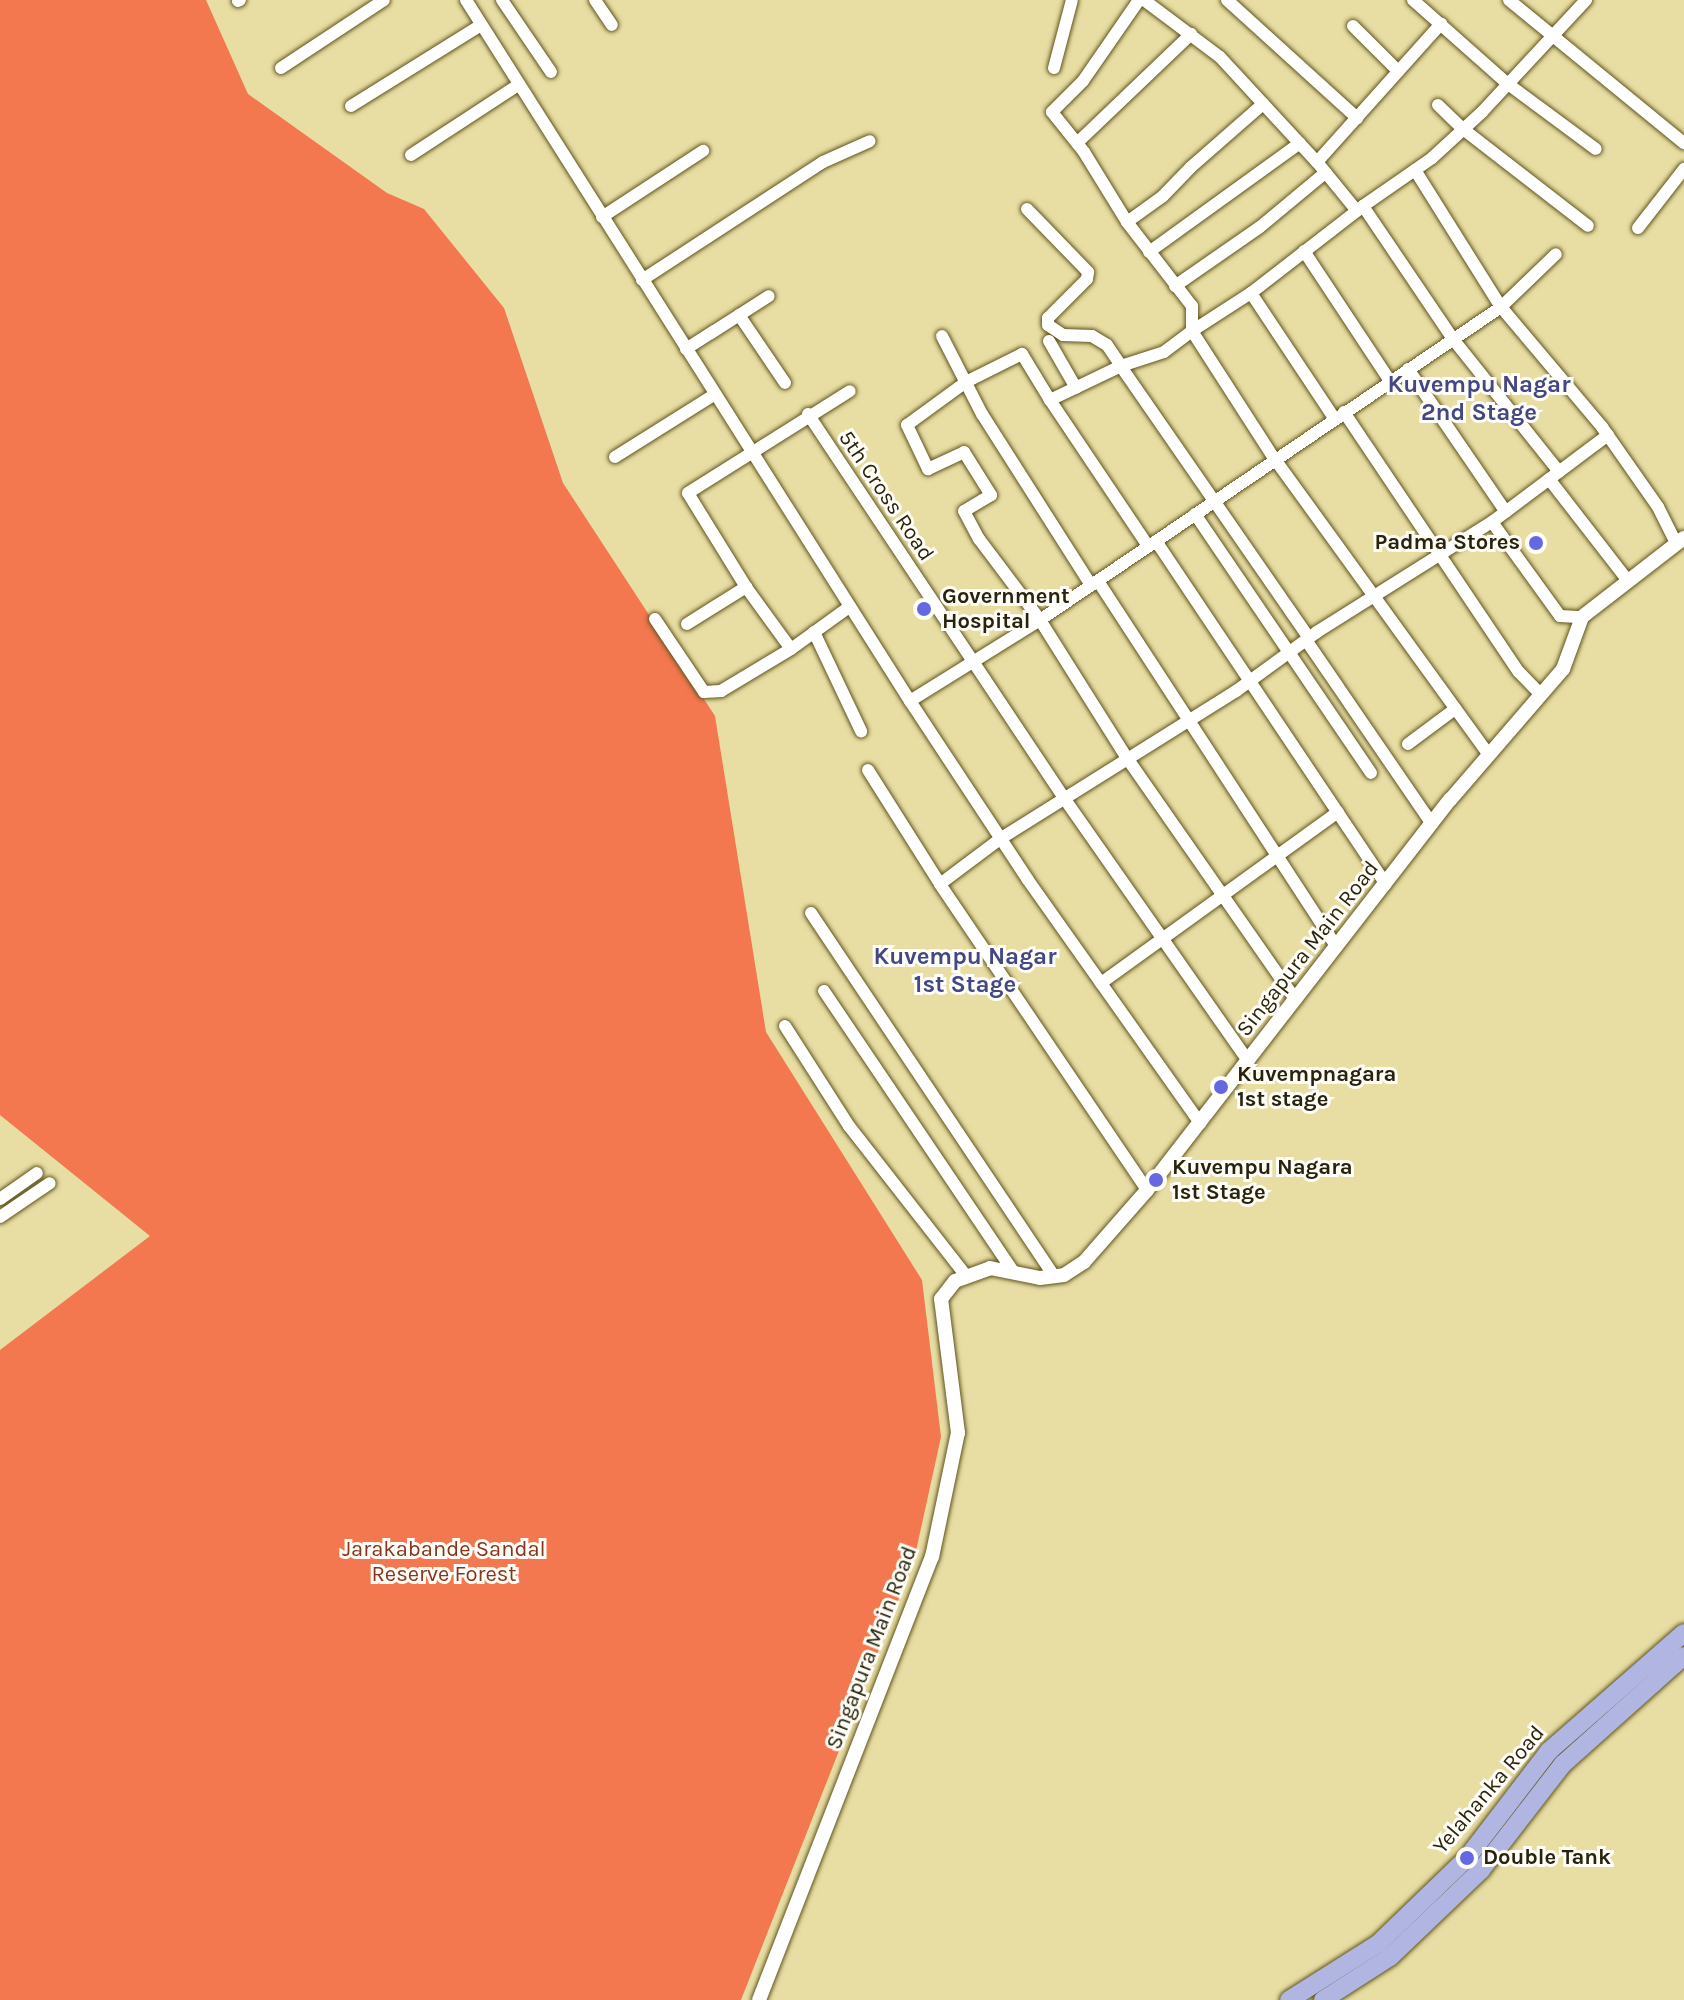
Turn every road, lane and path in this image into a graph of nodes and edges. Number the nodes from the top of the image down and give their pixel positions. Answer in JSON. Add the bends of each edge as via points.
{"nodes":[{"id":1,"x":384,"y":0,"type":"edge"},
{"id":2,"x":466,"y":0,"type":"edge"},
{"id":3,"x":502,"y":0,"type":"edge"},
{"id":4,"x":595,"y":0,"type":"edge"},
{"id":5,"x":1072,"y":0,"type":"edge"},
{"id":6,"x":1142,"y":0,"type":"edge"},
{"id":7,"x":1227,"y":0,"type":"edge"},
{"id":8,"x":1413,"y":0,"type":"edge"},
{"id":9,"x":1509,"y":0,"type":"edge"},
{"id":10,"x":1586,"y":0,"type":"edge"},
{"id":11,"x":1441,"y":24,"type":"junction"},
{"id":12,"x":481,"y":25,"type":"junction"},
{"id":13,"x":612,"y":25,"type":"dead end"},
{"id":14,"x":1353,"y":26,"type":"dead end"},
{"id":15,"x":1191,"y":34,"type":"junction"},
{"id":16,"x":1551,"y":37,"type":"junction"},
{"id":17,"x":281,"y":68,"type":"dead end"},
{"id":18,"x":1054,"y":68,"type":"dead end"},
{"id":19,"x":1397,"y":70,"type":"junction"},
{"id":20,"x":551,"y":72,"type":"dead end"},
{"id":21,"x":1508,"y":84,"type":"junction"},
{"id":22,"x":518,"y":85,"type":"junction"},
{"id":23,"x":1263,"y":104,"type":"junction"},
{"id":24,"x":1438,"y":105,"type":"dead end"},
{"id":25,"x":351,"y":106,"type":"dead end"},
{"id":26,"x":1357,"y":118,"type":"junction"},
{"id":27,"x":1463,"y":129,"type":"junction"},
{"id":28,"x":870,"y":141,"type":"dead end"},
{"id":29,"x":1077,"y":143,"type":"junction"},
{"id":30,"x":1300,"y":143,"type":"junction"},
{"id":31,"x":1684,"y":143,"type":"edge"},
{"id":32,"x":1596,"y":149,"type":"dead end"},
{"id":33,"x":703,"y":151,"type":"dead end"},
{"id":34,"x":411,"y":155,"type":"dead end"},
{"id":35,"x":1321,"y":167,"type":"junction"},
{"id":36,"x":1684,"y":169,"type":"edge"},
{"id":37,"x":1415,"y":170,"type":"junction"},
{"id":38,"x":1360,"y":208,"type":"junction"},
{"id":39,"x":1027,"y":209,"type":"dead end"},
{"id":40,"x":602,"y":217,"type":"junction"},
{"id":41,"x":1127,"y":222,"type":"junction"},
{"id":42,"x":1588,"y":226,"type":"dead end"},
{"id":43,"x":1638,"y":228,"type":"dead end"},
{"id":44,"x":1304,"y":251,"type":"junction"},
{"id":45,"x":1149,"y":252,"type":"junction"},
{"id":46,"x":1556,"y":254,"type":"dead end"},
{"id":47,"x":642,"y":280,"type":"junction"},
{"id":48,"x":1175,"y":286,"type":"junction"},
{"id":49,"x":1251,"y":293,"type":"junction"},
{"id":50,"x":769,"y":296,"type":"dead end"},
{"id":51,"x":1501,"y":307,"type":"junction"},
{"id":52,"x":739,"y":315,"type":"junction"},
{"id":53,"x":1192,"y":331,"type":"junction"},
{"id":54,"x":942,"y":336,"type":"dead end"},
{"id":55,"x":1453,"y":339,"type":"junction"},
{"id":56,"x":1049,"y":341,"type":"dead end"},
{"id":57,"x":686,"y":349,"type":"junction"},
{"id":58,"x":1121,"y":366,"type":"junction"},
{"id":59,"x":1408,"y":369,"type":"junction"},
{"id":60,"x":1390,"y":381,"type":"junction"},
{"id":61,"x":966,"y":382,"type":"junction"},
{"id":62,"x":785,"y":383,"type":"dead end"},
{"id":63,"x":1076,"y":388,"type":"junction"},
{"id":64,"x":850,"y":391,"type":"dead end"},
{"id":65,"x":714,"y":395,"type":"junction"},
{"id":66,"x":1050,"y":400,"type":"junction"},
{"id":67,"x":808,"y":414,"type":"junction"},
{"id":68,"x":1339,"y":415,"type":"junction"},
{"id":69,"x":1608,"y":435,"type":"junction"},
{"id":70,"x":750,"y":454,"type":"junction"},
{"id":71,"x":615,"y":457,"type":"dead end"},
{"id":72,"x":1274,"y":458,"type":"junction"},
{"id":73,"x":1554,"y":476,"type":"junction"},
{"id":74,"x":1216,"y":499,"type":"junction"},
{"id":75,"x":1506,"y":512,"type":"junction"},
{"id":76,"x":1195,"y":514,"type":"junction"},
{"id":77,"x":1492,"y":522,"type":"junction"},
{"id":78,"x":1680,"y":541,"type":"edge"},
{"id":79,"x":1152,"y":544,"type":"junction"},
{"id":80,"x":1440,"y":555,"type":"junction"},
{"id":81,"x":1628,"y":581,"type":"junction"},
{"id":82,"x":1094,"y":583,"type":"junction"},
{"id":83,"x":746,"y":587,"type":"junction"},
{"id":84,"x":1374,"y":597,"type":"junction"},
{"id":85,"x":849,"y":607,"type":"junction"},
{"id":86,"x":1582,"y":617,"type":"junction"},
{"id":87,"x":655,"y":619,"type":"dead end"},
{"id":88,"x":1040,"y":620,"type":"junction"},
{"id":89,"x":687,"y":624,"type":"dead end"},
{"id":90,"x":814,"y":632,"type":"junction"},
{"id":91,"x":1307,"y":639,"type":"junction"},
{"id":92,"x":791,"y":649,"type":"junction"},
{"id":93,"x":1288,"y":653,"type":"junction"},
{"id":94,"x":973,"y":663,"type":"junction"},
{"id":95,"x":1251,"y":680,"type":"junction"},
{"id":96,"x":1541,"y":695,"type":"junction"},
{"id":97,"x":910,"y":701,"type":"junction"},
{"id":98,"x":1455,"y":709,"type":"junction"},
{"id":99,"x":1189,"y":720,"type":"junction"},
{"id":100,"x":861,"y":731,"type":"dead end"},
{"id":101,"x":1408,"y":744,"type":"dead end"},
{"id":102,"x":1489,"y":755,"type":"junction"},
{"id":103,"x":1127,"y":758,"type":"junction"},
{"id":104,"x":868,"y":770,"type":"dead end"},
{"id":105,"x":1371,"y":773,"type":"dead end"},
{"id":106,"x":1064,"y":798,"type":"junction"},
{"id":107,"x":1338,"y":812,"type":"junction"},
{"id":108,"x":1432,"y":824,"type":"junction"},
{"id":109,"x":1000,"y":839,"type":"junction"},
{"id":110,"x":1278,"y":857,"type":"junction"},
{"id":111,"x":940,"y":884,"type":"junction"},
{"id":112,"x":1386,"y":884,"type":"junction"},
{"id":113,"x":1223,"y":895,"type":"junction"},
{"id":114,"x":811,"y":913,"type":"dead end"},
{"id":115,"x":1162,"y":938,"type":"junction"},
{"id":116,"x":1337,"y":947,"type":"junction"},
{"id":117,"x":1101,"y":983,"type":"junction"},
{"id":118,"x":824,"y":991,"type":"dead end"},
{"id":119,"x":1296,"y":1000,"type":"junction"},
{"id":120,"x":785,"y":1026,"type":"dead end"},
{"id":121,"x":1249,"y":1062,"type":"junction"},
{"id":122,"x":1200,"y":1123,"type":"junction"},
{"id":123,"x":37,"y":1173,"type":"dead end"},
{"id":124,"x":50,"y":1183,"type":"dead end"},
{"id":125,"x":1147,"y":1190,"type":"junction"},
{"id":126,"x":0,"y":1199,"type":"edge"},
{"id":127,"x":0,"y":1217,"type":"edge"},
{"id":128,"x":1014,"y":1273,"type":"junction"},
{"id":129,"x":1054,"y":1276,"type":"junction"},
{"id":130,"x":967,"y":1277,"type":"junction"},
{"id":131,"x":1684,"y":1633,"type":"edge"},
{"id":132,"x":1684,"y":1656,"type":"edge"},
{"id":133,"x":759,"y":2000,"type":"edge"},
{"id":134,"x":1289,"y":2000,"type":"edge"},
{"id":135,"x":1323,"y":2000,"type":"edge"}],
"edges":[{"from":1,"to":17,"type":"street"},
{"from":2,"to":12,"type":"street"},
{"from":3,"to":20,"type":"street"},
{"from":4,"to":13,"type":"street"},
{"from":5,"to":18,"type":"street"},
{"from":6,"to":15,"type":"street"},
{"from":6,"to":29,"type":"street","via":[[1083,81],[1052,112]]},
{"from":7,"to":26,"type":"street"},
{"from":8,"to":11,"type":"street"},
{"from":9,"to":16,"type":"street"},
{"from":10,"to":16,"type":"street"},
{"from":11,"to":19,"type":"street"},
{"from":11,"to":21,"type":"street"},
{"from":12,"to":22,"type":"street"},
{"from":12,"to":25,"type":"street"},
{"from":14,"to":19,"type":"street"},
{"from":15,"to":23,"type":"street"},
{"from":15,"to":29,"type":"street"},
{"from":16,"to":21,"type":"street"},
{"from":16,"to":31,"type":"street"},
{"from":19,"to":26,"type":"street"},
{"from":21,"to":27,"type":"street"},
{"from":21,"to":32,"type":"street"},
{"from":22,"to":34,"type":"street"},
{"from":22,"to":40,"type":"street"},
{"from":23,"to":30,"type":"street"},
{"from":23,"to":41,"type":"street"},
{"from":24,"to":27,"type":"street"},
{"from":26,"to":35,"type":"street"},
{"from":27,"to":37,"type":"street"},
{"from":27,"to":42,"type":"street"},
{"from":28,"to":47,"type":"street","via":[[823,162]]},
{"from":29,"to":41,"type":"street"},
{"from":30,"to":35,"type":"street"},
{"from":30,"to":45,"type":"street"},
{"from":33,"to":40,"type":"street"},
{"from":35,"to":38,"type":"street"},
{"from":35,"to":48,"type":"street","via":[[1260,227]]},
{"from":36,"to":43,"type":"street"},
{"from":37,"to":38,"type":"street"},
{"from":37,"to":51,"type":"street"},
{"from":38,"to":44,"type":"street"},
{"from":38,"to":55,"type":"street"},
{"from":39,"to":58,"type":"street","via":[[1088,272],[1048,318],[1048,325],[1063,335],[1092,336],[1107,345]]},
{"from":40,"to":47,"type":"street"},
{"from":41,"to":45,"type":"street"},
{"from":44,"to":49,"type":"street"},
{"from":44,"to":60,"type":"street"},
{"from":45,"to":48,"type":"street"},
{"from":46,"to":51,"type":"street"},
{"from":47,"to":57,"type":"street"},
{"from":48,"to":53,"type":"street","via":[[1192,306]]},
{"from":49,"to":53,"type":"street"},
{"from":49,"to":68,"type":"street"},
{"from":50,"to":52,"type":"street"},
{"from":51,"to":55,"type":"street"},
{"from":51,"to":69,"type":"street"},
{"from":52,"to":57,"type":"street"},
{"from":52,"to":62,"type":"street"},
{"from":53,"to":58,"type":"street","via":[[1164,352]]},
{"from":53,"to":72,"type":"street"},
{"from":54,"to":61,"type":"street"},
{"from":55,"to":59,"type":"street"},
{"from":55,"to":73,"type":"street"},
{"from":56,"to":63,"type":"street"},
{"from":57,"to":65,"type":"street"},
{"from":58,"to":63,"type":"street"},
{"from":58,"to":74,"type":"street"},
{"from":59,"to":60,"type":"street"},
{"from":59,"to":75,"type":"street"},
{"from":60,"to":68,"type":"street"},
{"from":61,"to":66,"type":"street","via":[[1022,354]]},
{"from":61,"to":82,"type":"street"},
{"from":61,"to":88,"type":"street","via":[[907,425],[928,469],[964,452],[991,495],[964,511]]},
{"from":63,"to":66,"type":"street"},
{"from":64,"to":67,"type":"street"},
{"from":65,"to":70,"type":"street"},
{"from":65,"to":71,"type":"street"},
{"from":66,"to":79,"type":"street"},
{"from":67,"to":70,"type":"street"},
{"from":67,"to":94,"type":"street","name":"5th Cross Road"},
{"from":68,"to":72,"type":"street"},
{"from":68,"to":80,"type":"street"},
{"from":69,"to":73,"type":"street"},
{"from":69,"to":78,"type":"street"},
{"from":70,"to":83,"type":"street","via":[[688,493]]},
{"from":70,"to":85,"type":"street"},
{"from":72,"to":74,"type":"street"},
{"from":72,"to":84,"type":"street"},
{"from":73,"to":75,"type":"street"},
{"from":73,"to":81,"type":"street"},
{"from":74,"to":76,"type":"street"},
{"from":74,"to":91,"type":"street"},
{"from":75,"to":77,"type":"street"},
{"from":76,"to":79,"type":"street"},
{"from":76,"to":93,"type":"street"},
{"from":77,"to":80,"type":"street"},
{"from":77,"to":86,"type":"street","via":[[1560,616]]},
{"from":78,"to":81,"type":"street"},
{"from":79,"to":82,"type":"street"},
{"from":79,"to":95,"type":"street"},
{"from":80,"to":84,"type":"street"},
{"from":80,"to":96,"type":"street","via":[[1519,672]]},
{"from":81,"to":86,"type":"street"},
{"from":82,"to":88,"type":"street"},
{"from":82,"to":99,"type":"street"},
{"from":83,"to":89,"type":"street"},
{"from":83,"to":92,"type":"street"},
{"from":84,"to":91,"type":"street"},
{"from":84,"to":98,"type":"street"},
{"from":85,"to":90,"type":"street"},
{"from":85,"to":97,"type":"street"},
{"from":86,"to":96,"type":"street","name":"Singapura Main Road","via":[[1563,669]]},
{"from":87,"to":92,"type":"street","via":[[704,692],[721,691]]},
{"from":88,"to":94,"type":"street"},
{"from":88,"to":103,"type":"street"},
{"from":90,"to":92,"type":"street"},
{"from":90,"to":100,"type":"street"},
{"from":91,"to":93,"type":"street"},
{"from":91,"to":108,"type":"street"},
{"from":93,"to":95,"type":"street"},
{"from":93,"to":105,"type":"street"},
{"from":94,"to":97,"type":"street"},
{"from":94,"to":106,"type":"street","name":"5th Cross Road"},
{"from":95,"to":99,"type":"street"},
{"from":95,"to":107,"type":"street"},
{"from":96,"to":102,"type":"street","name":"Singapura Main Road"},
{"from":97,"to":109,"type":"street"},
{"from":98,"to":101,"type":"street"},
{"from":98,"to":102,"type":"street"},
{"from":99,"to":103,"type":"street"},
{"from":99,"to":110,"type":"street"},
{"from":102,"to":108,"type":"street","name":"Singapura Main Road"},
{"from":103,"to":106,"type":"street"},
{"from":103,"to":113,"type":"street"},
{"from":104,"to":111,"type":"street"},
{"from":106,"to":109,"type":"street"},
{"from":106,"to":115,"type":"street","name":"5th Cross Road"},
{"from":107,"to":110,"type":"street"},
{"from":107,"to":112,"type":"street"},
{"from":108,"to":112,"type":"street","name":"Singapura Main Road"},
{"from":109,"to":111,"type":"street"},
{"from":109,"to":117,"type":"street"},
{"from":110,"to":113,"type":"street"},
{"from":110,"to":116,"type":"street"},
{"from":111,"to":125,"type":"street"},
{"from":112,"to":116,"type":"street","name":"Singapura Main Road"},
{"from":113,"to":115,"type":"street"},
{"from":113,"to":119,"type":"street"},
{"from":114,"to":129,"type":"street"},
{"from":115,"to":117,"type":"street"},
{"from":115,"to":121,"type":"street","name":"5th Cross Road"},
{"from":116,"to":119,"type":"street","name":"Singapura Main Road"},
{"from":117,"to":122,"type":"street"},
{"from":118,"to":128,"type":"street"},
{"from":119,"to":121,"type":"street","name":"Singapura Main Road"},
{"from":120,"to":130,"type":"street","via":[[849,1126]]},
{"from":121,"to":122,"type":"street","name":"Singapura Main Road"},
{"from":122,"to":125,"type":"street","name":"Singapura Main Road"},
{"from":123,"to":126,"type":"street"},
{"from":124,"to":127,"type":"street"},
{"from":125,"to":129,"type":"street","name":"Singapura Main Road","via":[[1084,1262]]},
{"from":128,"to":129,"type":"street"},
{"from":128,"to":130,"type":"street","via":[[990,1268]]},
{"from":130,"to":133,"type":"street","name":"Singapura Main Road","via":[[955,1281],[941,1299],[958,1433],[932,1557]]},
{"from":131,"to":134,"type":"main road","name":"Yelahanka Road","via":[[1549,1751],[1467,1858],[1379,1943]]},
{"from":132,"to":135,"type":"main road","name":"Yelahanka Road","via":[[1563,1764],[1481,1870],[1390,1957]]}]}
